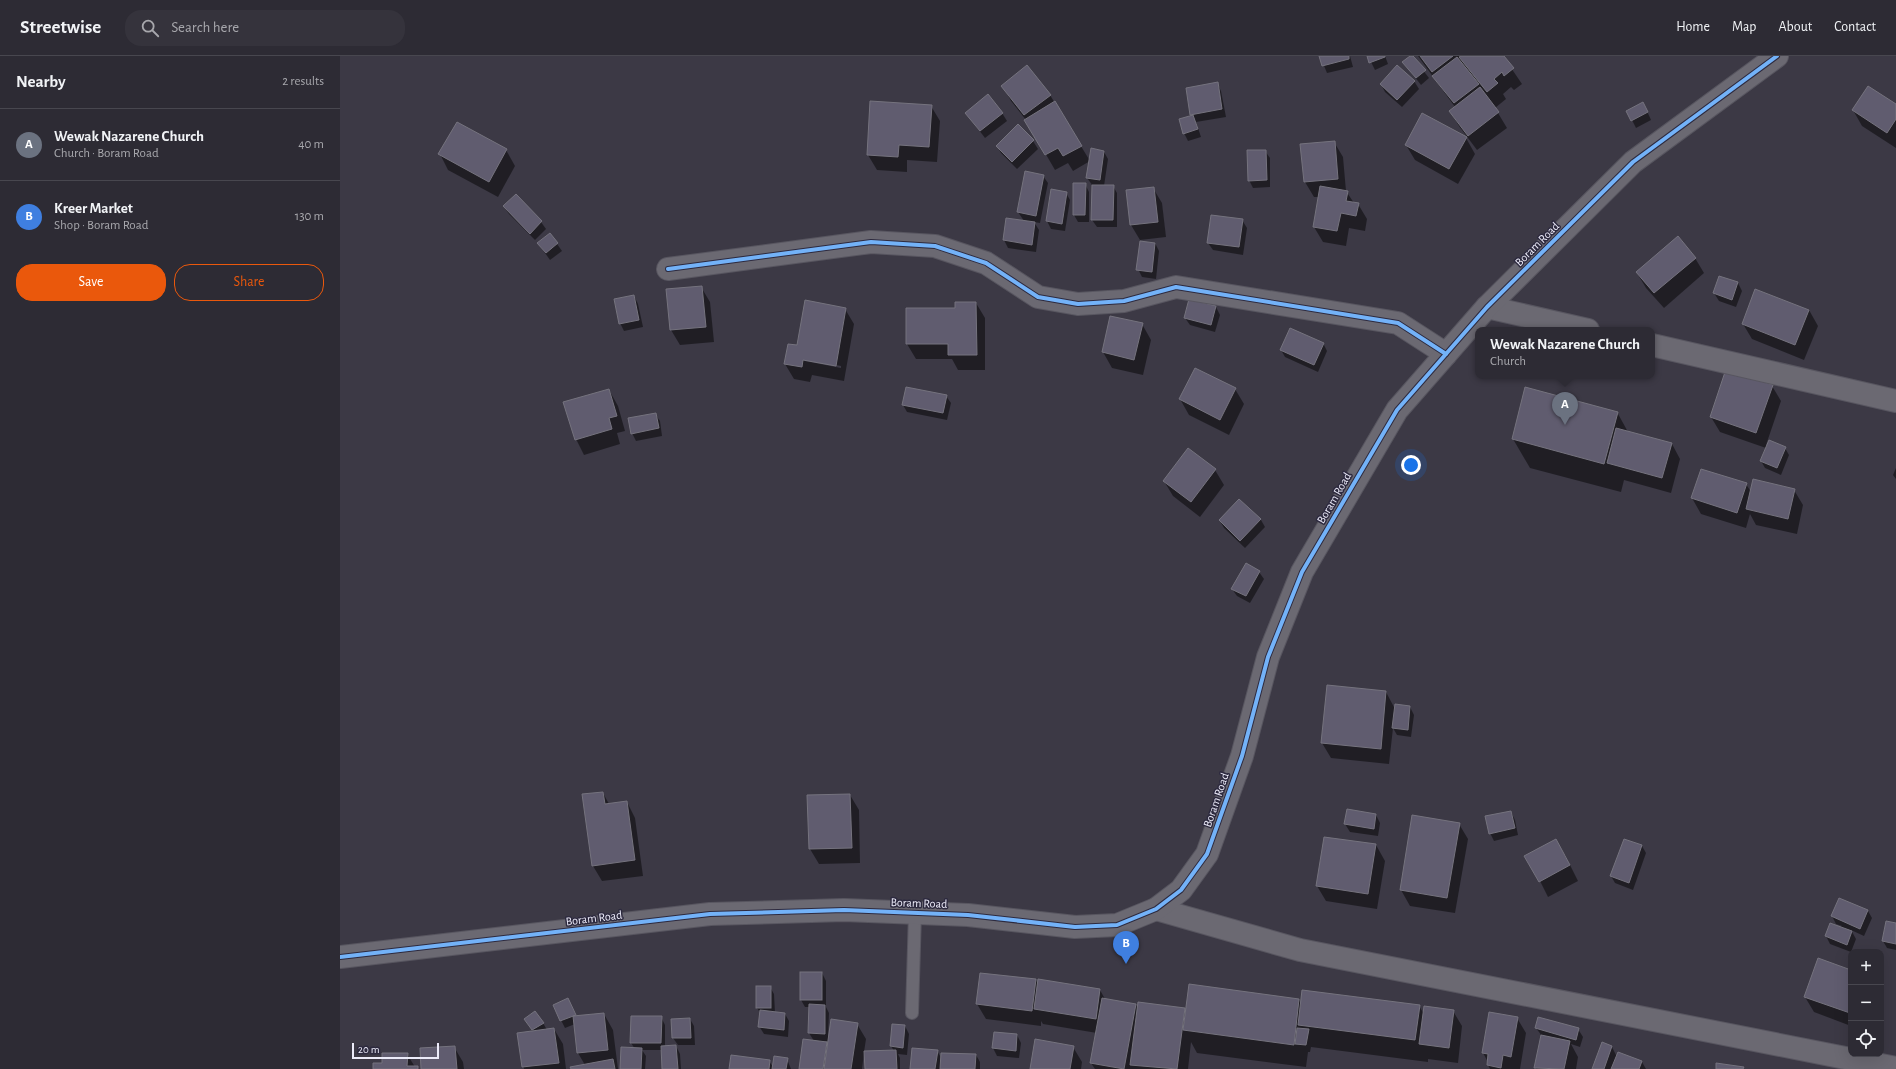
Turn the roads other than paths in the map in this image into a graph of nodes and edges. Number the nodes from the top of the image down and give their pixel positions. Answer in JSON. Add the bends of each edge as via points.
{"nodes":[{"id":1,"x":1777,"y":56,"type":"edge"},
{"id":2,"x":668,"y":270,"type":"dead end"},
{"id":3,"x":1487,"y":307,"type":"junction"},
{"id":4,"x":1575,"y":327,"type":"edge"},
{"id":5,"x":1655,"y":346,"type":"edge"},
{"id":6,"x":1446,"y":354,"type":"junction"},
{"id":7,"x":1896,"y":401,"type":"edge"},
{"id":8,"x":1156,"y":909,"type":"junction"},
{"id":9,"x":915,"y":912,"type":"junction"},
{"id":10,"x":340,"y":957,"type":"edge"},
{"id":11,"x":912,"y":1013,"type":"dead end"},
{"id":12,"x":1896,"y":1068,"type":"edge"}],
"edges":[{"from":1,"to":3,"type":"street","name":"Boram Road","via":[[1633,162]]},
{"from":2,"to":6,"type":"street","via":[[871,242],[935,246],[986,263],[1038,298],[1078,304],[1124,301],[1176,287],[1398,323]]},
{"from":3,"to":4,"type":"street"},
{"from":3,"to":6,"type":"street","name":"Boram Road"},
{"from":5,"to":7,"type":"street"},
{"from":6,"to":8,"type":"street","name":"Boram Road","via":[[1397,410],[1302,572],[1268,657],[1242,756],[1207,854],[1181,890]]},
{"from":8,"to":9,"type":"street","name":"Boram Road","via":[[1117,925],[1075,927]]},
{"from":8,"to":12,"type":"street","via":[[1300,950]]},
{"from":9,"to":10,"type":"street","name":"Boram Road","via":[[844,910],[710,914]]},
{"from":9,"to":11,"type":"lane"}]}
